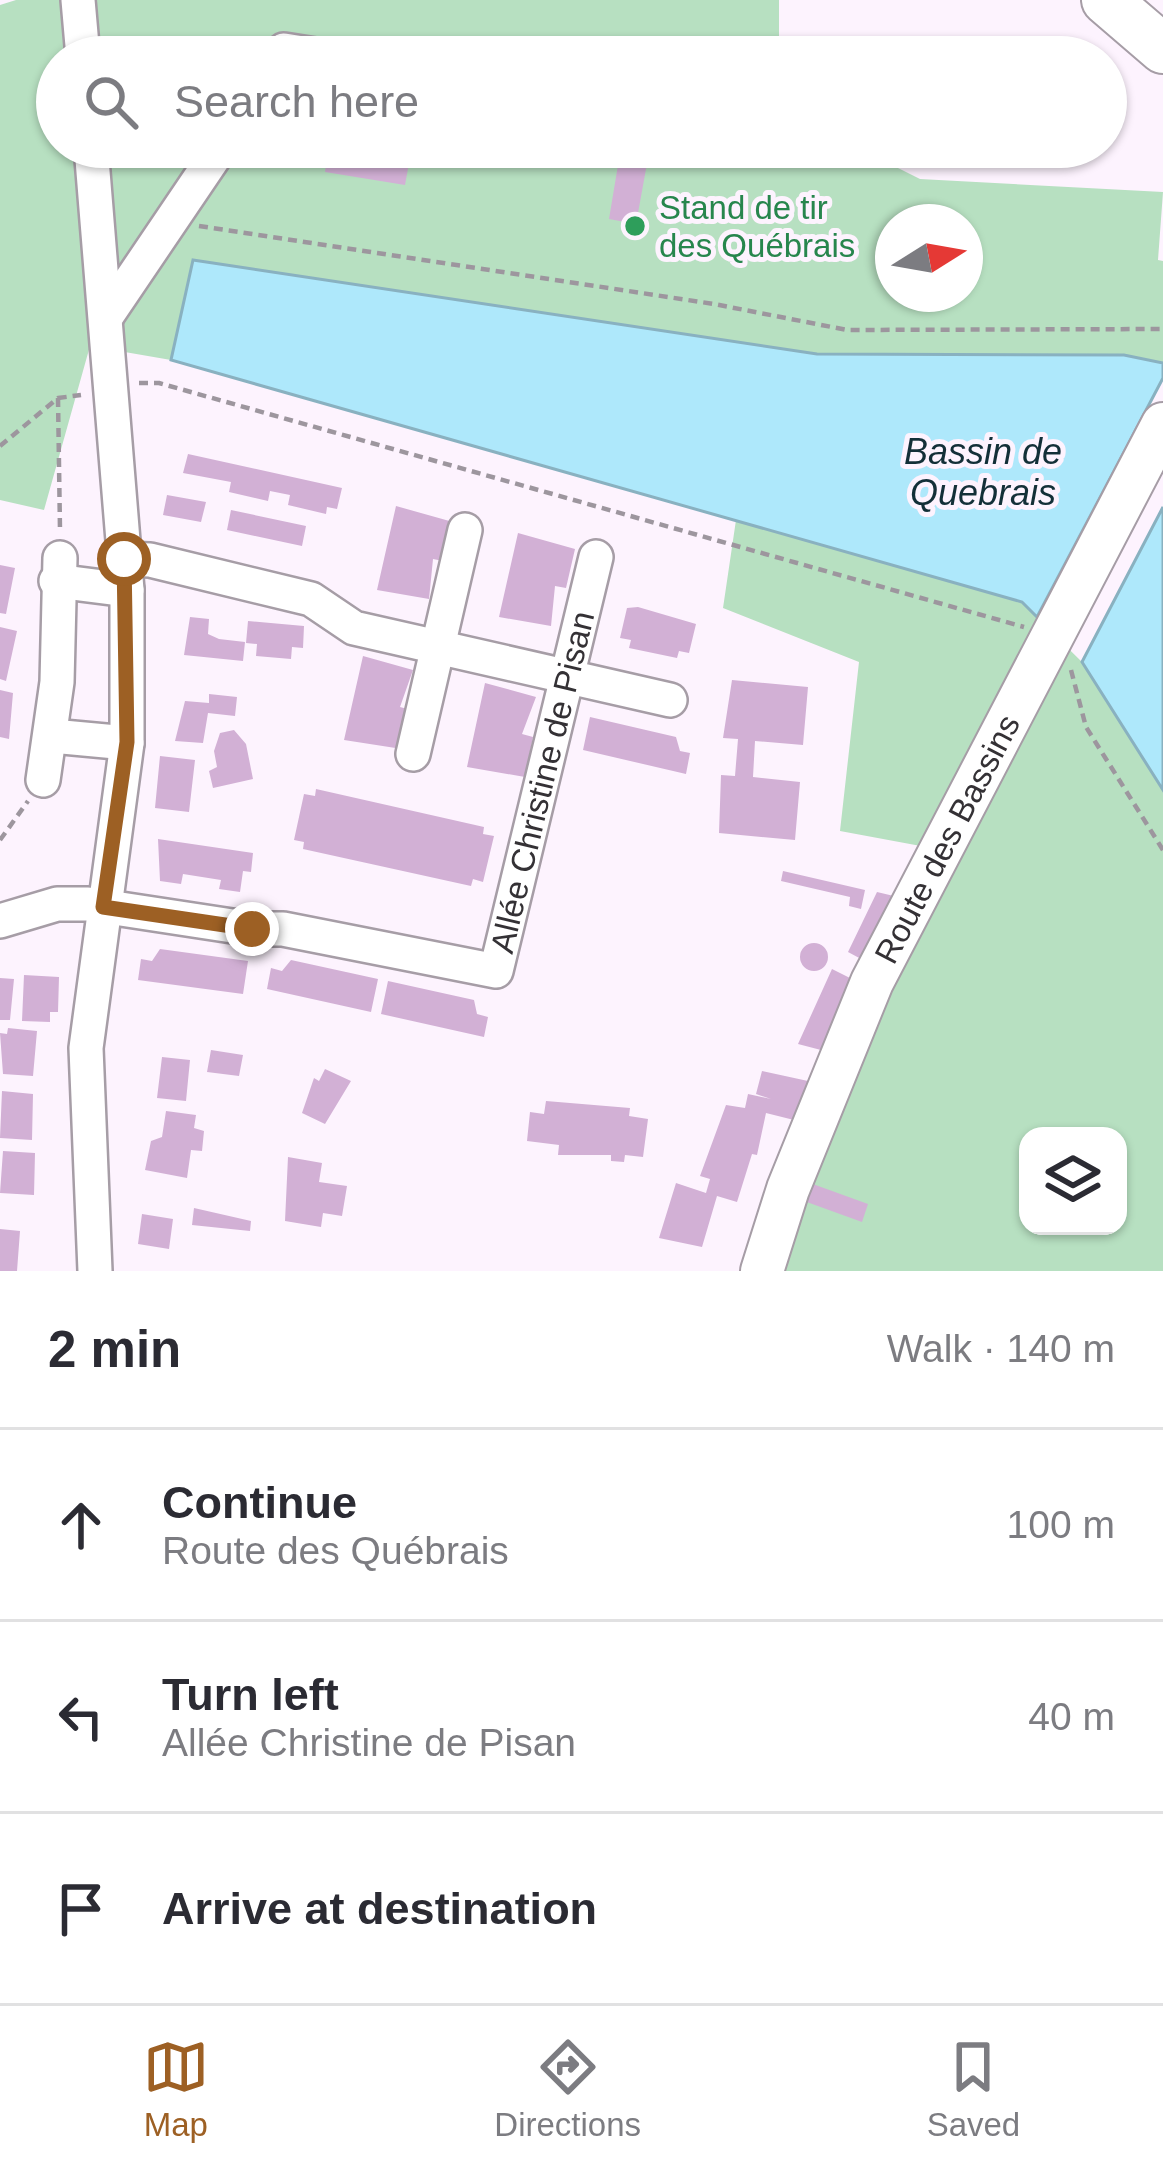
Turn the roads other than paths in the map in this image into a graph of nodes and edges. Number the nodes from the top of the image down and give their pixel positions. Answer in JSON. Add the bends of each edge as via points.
{"nodes":[{"id":1,"x":78,"y":0,"type":"edge"},
{"id":2,"x":1106,"y":0,"type":"edge"},
{"id":3,"x":81,"y":36,"type":"edge"},
{"id":4,"x":1163,"y":49,"type":"edge"},
{"id":5,"x":93,"y":168,"type":"edge"},
{"id":6,"x":208,"y":168,"type":"edge"},
{"id":7,"x":106,"y":316,"type":"junction"},
{"id":8,"x":1163,"y":424,"type":"edge"},
{"id":9,"x":465,"y":530,"type":"dead end"},
{"id":10,"x":596,"y":557,"type":"dead end"},
{"id":11,"x":126,"y":574,"type":"junction"},
{"id":12,"x":437,"y":647,"type":"junction"},
{"id":13,"x":567,"y":677,"type":"junction"},
{"id":14,"x":670,"y":700,"type":"dead end"},
{"id":15,"x":52,"y":736,"type":"junction"},
{"id":16,"x":127,"y":742,"type":"junction"},
{"id":17,"x":413,"y":754,"type":"dead end"},
{"id":18,"x":44,"y":780,"type":"road end"},
{"id":19,"x":103,"y":907,"type":"junction"},
{"id":20,"x":0,"y":921,"type":"edge"},
{"id":21,"x":95,"y":1271,"type":"edge"},
{"id":22,"x":761,"y":1271,"type":"edge"}],
"edges":[{"from":1,"to":3,"type":"street"},
{"from":2,"to":4,"type":"highway"},
{"from":5,"to":7,"type":"street"},
{"from":6,"to":7,"type":"street"},
{"from":7,"to":11,"type":"street"},
{"from":8,"to":22,"type":"main road","name":"Route des Bassins","via":[[872,982]]},
{"from":9,"to":12,"type":"street"},
{"from":10,"to":13,"type":"street","name":"Allée Christine de Pisan"},
{"from":11,"to":12,"type":"street","via":[[151,560],[310,599],[354,628]]},
{"from":11,"to":15,"type":"street","via":[[58,570]]},
{"from":11,"to":16,"type":"street"},
{"from":12,"to":13,"type":"street"},
{"from":12,"to":17,"type":"street"},
{"from":13,"to":14,"type":"street"},
{"from":13,"to":19,"type":"street","name":"Allée Christine de Pisan","via":[[496,971],[284,928]]},
{"from":15,"to":16,"type":"street"},
{"from":15,"to":18,"type":"street"},
{"from":16,"to":19,"type":"street"},
{"from":19,"to":20,"type":"street","via":[[56,904]]},
{"from":19,"to":21,"type":"street","via":[[86,1048]]}]}
